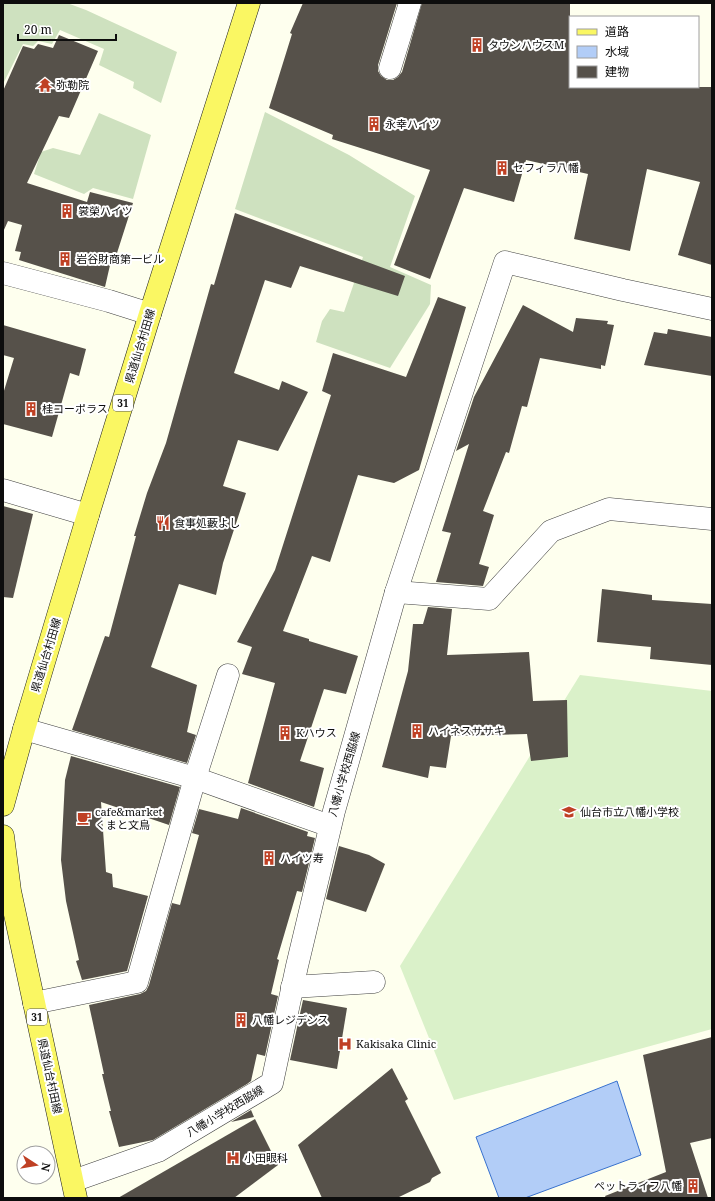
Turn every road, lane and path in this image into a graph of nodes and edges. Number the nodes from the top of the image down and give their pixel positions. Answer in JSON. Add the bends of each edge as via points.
{"nodes":[{"id":1,"x":249,"y":3,"type":"edge"},
{"id":2,"x":410,"y":3,"type":"edge"},
{"id":3,"x":390,"y":68,"type":"dead end"},
{"id":4,"x":3,"y":273,"type":"edge"},
{"id":5,"x":712,"y":309,"type":"edge"},
{"id":6,"x":150,"y":314,"type":"junction"},
{"id":7,"x":3,"y":490,"type":"edge"},
{"id":8,"x":88,"y":515,"type":"junction"},
{"id":9,"x":712,"y":519,"type":"edge"},
{"id":10,"x":396,"y":592,"type":"junction"},
{"id":11,"x":228,"y":675,"type":"dead end"},
{"id":12,"x":24,"y":729,"type":"junction"},
{"id":13,"x":195,"y":778,"type":"junction"},
{"id":14,"x":3,"y":800,"type":"edge"},
{"id":15,"x":330,"y":826,"type":"junction"},
{"id":16,"x":3,"y":836,"type":"edge"},
{"id":17,"x":6,"y":892,"type":"edge"},
{"id":18,"x":374,"y":982,"type":"dead end"},
{"id":19,"x":292,"y":987,"type":"junction"},
{"id":20,"x":34,"y":1003,"type":"junction"},
{"id":21,"x":74,"y":1190,"type":"edge"}],
"edges":[{"from":1,"to":6,"type":"main road","name":"県道仙台村田線","number":"31"},
{"from":2,"to":3,"type":"street"},
{"from":4,"to":6,"type":"street"},
{"from":5,"to":10,"type":"street","name":"八幡小学校西脇線","via":[[505,262]]},
{"from":6,"to":8,"type":"main road","name":"県道仙台村田線","number":"31"},
{"from":7,"to":8,"type":"street"},
{"from":8,"to":12,"type":"main road","name":"県道仙台村田線","number":"31"},
{"from":9,"to":10,"type":"street","via":[[609,509],[551,531],[489,599]]},
{"from":10,"to":15,"type":"street","name":"八幡小学校西脇線"},
{"from":11,"to":13,"type":"street"},
{"from":12,"to":13,"type":"street"},
{"from":12,"to":14,"type":"main road","name":"県道仙台村田線","number":"31"},
{"from":13,"to":15,"type":"street"},
{"from":13,"to":20,"type":"street","via":[[137,982]]},
{"from":15,"to":19,"type":"street","name":"八幡小学校西脇線"},
{"from":16,"to":17,"type":"main road","name":"県道仙台村田線","number":"31"},
{"from":17,"to":20,"type":"main road","name":"県道仙台村田線","number":"31"},
{"from":18,"to":19,"type":"street"},
{"from":19,"to":21,"type":"street","name":"八幡小学校西脇線","via":[[272,1083],[158,1151]]},
{"from":20,"to":21,"type":"main road","name":"県道仙台村田線","number":"31"}]}
